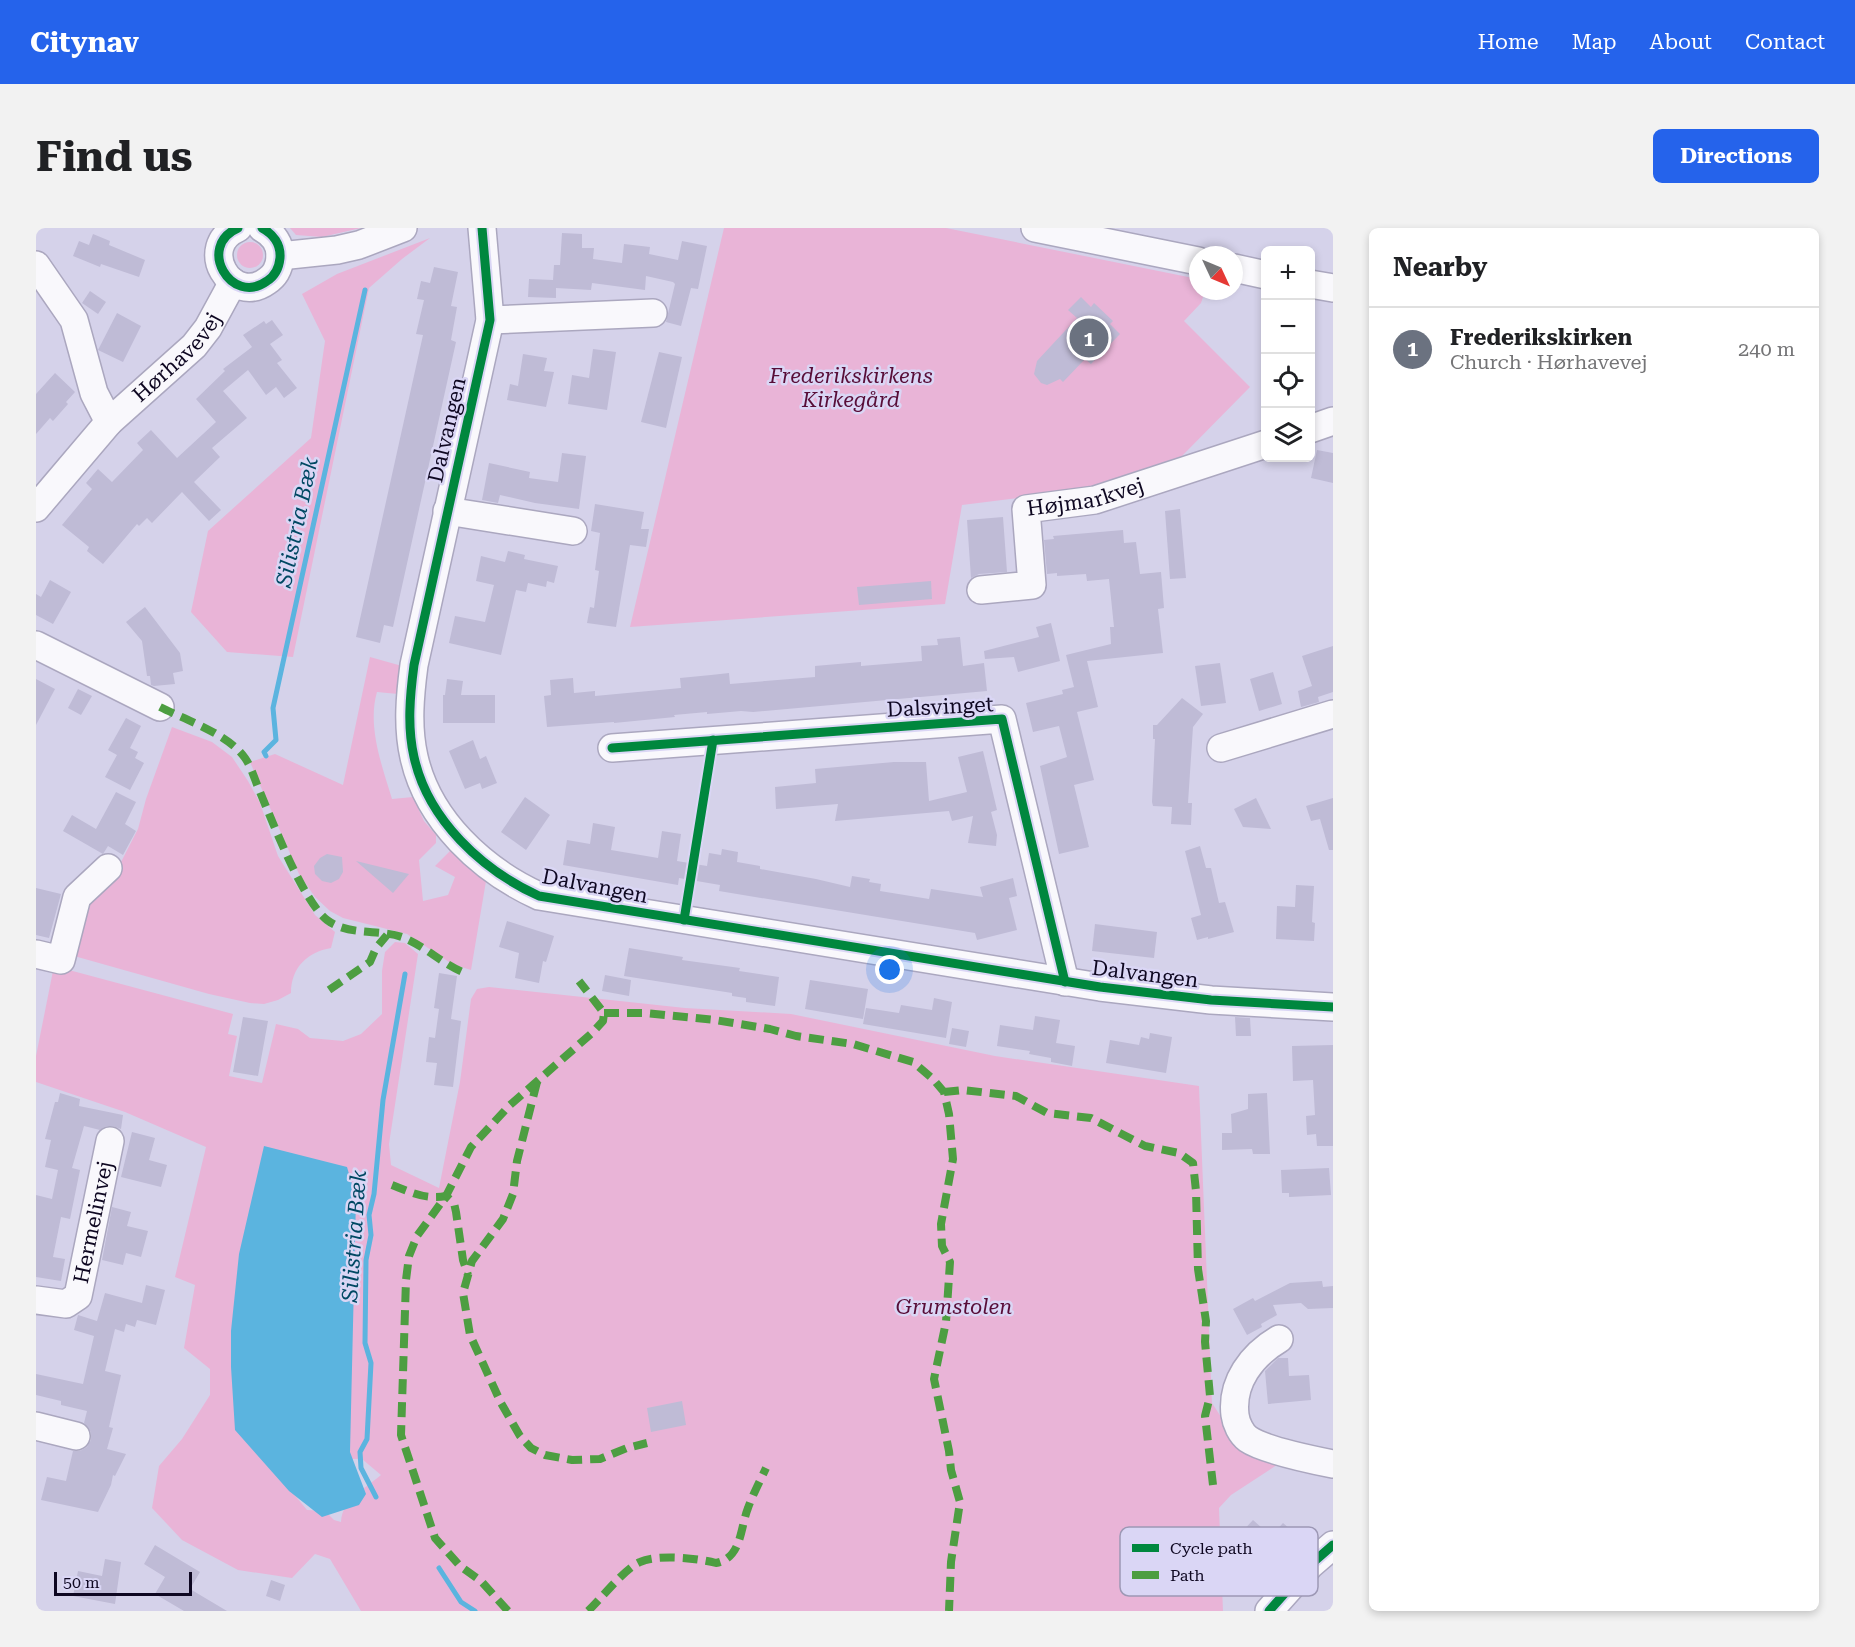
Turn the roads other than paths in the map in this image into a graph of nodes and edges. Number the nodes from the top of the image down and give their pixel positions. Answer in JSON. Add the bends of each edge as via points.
{"nodes":[{"id":1,"x":238,"y":228,"type":"edge"},
{"id":2,"x":262,"y":228,"type":"edge"},
{"id":3,"x":403,"y":228,"type":"edge"},
{"id":4,"x":482,"y":228,"type":"edge"},
{"id":5,"x":1035,"y":228,"type":"edge"},
{"id":6,"x":1147,"y":239,"type":"edge"},
{"id":7,"x":280,"y":256,"type":"junction"},
{"id":8,"x":1189,"y":257,"type":"edge"},
{"id":9,"x":36,"y":265,"type":"edge"},
{"id":10,"x":1243,"y":270,"type":"edge"},
{"id":11,"x":1261,"y":274,"type":"edge"},
{"id":12,"x":233,"y":282,"type":"junction"},
{"id":13,"x":1315,"y":285,"type":"edge"},
{"id":14,"x":1333,"y":288,"type":"edge"},
{"id":15,"x":653,"y":313,"type":"dead end"},
{"id":16,"x":490,"y":320,"type":"junction"},
{"id":17,"x":1333,"y":421,"type":"edge"},
{"id":18,"x":109,"y":422,"type":"junction"},
{"id":19,"x":1315,"y":428,"type":"edge"},
{"id":20,"x":1261,"y":446,"type":"edge"},
{"id":21,"x":36,"y":508,"type":"edge"},
{"id":22,"x":447,"y":511,"type":"junction"},
{"id":23,"x":573,"y":531,"type":"dead end"},
{"id":24,"x":981,"y":590,"type":"dead end"},
{"id":25,"x":36,"y":645,"type":"edge"},
{"id":26,"x":160,"y":707,"type":"dead end"},
{"id":27,"x":1333,"y":714,"type":"edge"},
{"id":28,"x":612,"y":748,"type":"dead end"},
{"id":29,"x":1221,"y":748,"type":"dead end"},
{"id":30,"x":108,"y":868,"type":"dead end"},
{"id":31,"x":36,"y":954,"type":"edge"},
{"id":32,"x":1065,"y":982,"type":"junction"},
{"id":33,"x":1333,"y":1007,"type":"edge"},
{"id":34,"x":110,"y":1141,"type":"dead end"},
{"id":35,"x":36,"y":1300,"type":"edge"},
{"id":36,"x":1279,"y":1339,"type":"dead end"},
{"id":37,"x":36,"y":1426,"type":"edge"},
{"id":38,"x":75,"y":1436,"type":"dead end"},
{"id":39,"x":1333,"y":1464,"type":"edge"},
{"id":40,"x":1333,"y":1545,"type":"edge"},
{"id":41,"x":1318,"y":1558,"type":"edge"},
{"id":42,"x":1282,"y":1596,"type":"edge"},
{"id":43,"x":1269,"y":1611,"type":"edge"}],
"edges":[{"from":1,"to":12,"type":"street","via":[[225,238],[219,257],[225,276]]},
{"from":2,"to":7,"type":"street","via":[[275,238]]},
{"from":3,"to":7,"type":"street","via":[[359,246]]},
{"from":4,"to":16,"type":"street","name":"Dalvangen"},
{"from":5,"to":6,"type":"street"},
{"from":6,"to":8,"type":"street"},
{"from":7,"to":12,"type":"street","via":[[273,276],[264,283],[254,287]]},
{"from":9,"to":18,"type":"street","name":"Hørhavevej","via":[[74,320],[94,393]]},
{"from":10,"to":11,"type":"street"},
{"from":12,"to":18,"type":"street","name":"Hørhavevej","via":[[194,346]]},
{"from":13,"to":14,"type":"street"},
{"from":15,"to":16,"type":"street"},
{"from":16,"to":22,"type":"street","name":"Dalvangen"},
{"from":17,"to":19,"type":"street"},
{"from":18,"to":21,"type":"street","name":"Hørhavevej"},
{"from":20,"to":24,"type":"street","name":"Højmarkvej","via":[[1095,500],[1026,509],[1032,585]]},
{"from":22,"to":23,"type":"street","name":"Dalvangen"},
{"from":22,"to":32,"type":"street","name":"Dalvangen","via":[[414,665],[410,705],[412,747],[421,780],[435,808],[457,837],[503,877],[539,897]]},
{"from":25,"to":26,"type":"street"},
{"from":27,"to":29,"type":"street"},
{"from":28,"to":32,"type":"street","name":"Dalsvinget","via":[[1002,719]]},
{"from":30,"to":31,"type":"street","via":[[77,897],[61,960]]},
{"from":32,"to":33,"type":"street","name":"Dalvangen","via":[[1211,1000]]},
{"from":34,"to":35,"type":"street","name":"Hermelinvej","via":[[78,1296],[66,1304]]},
{"from":36,"to":39,"type":"street","via":[[1266,1347],[1243,1373],[1233,1401],[1236,1421],[1245,1437],[1260,1445]]},
{"from":37,"to":38,"type":"street"},
{"from":40,"to":41,"type":"street"},
{"from":42,"to":43,"type":"street"}]}
